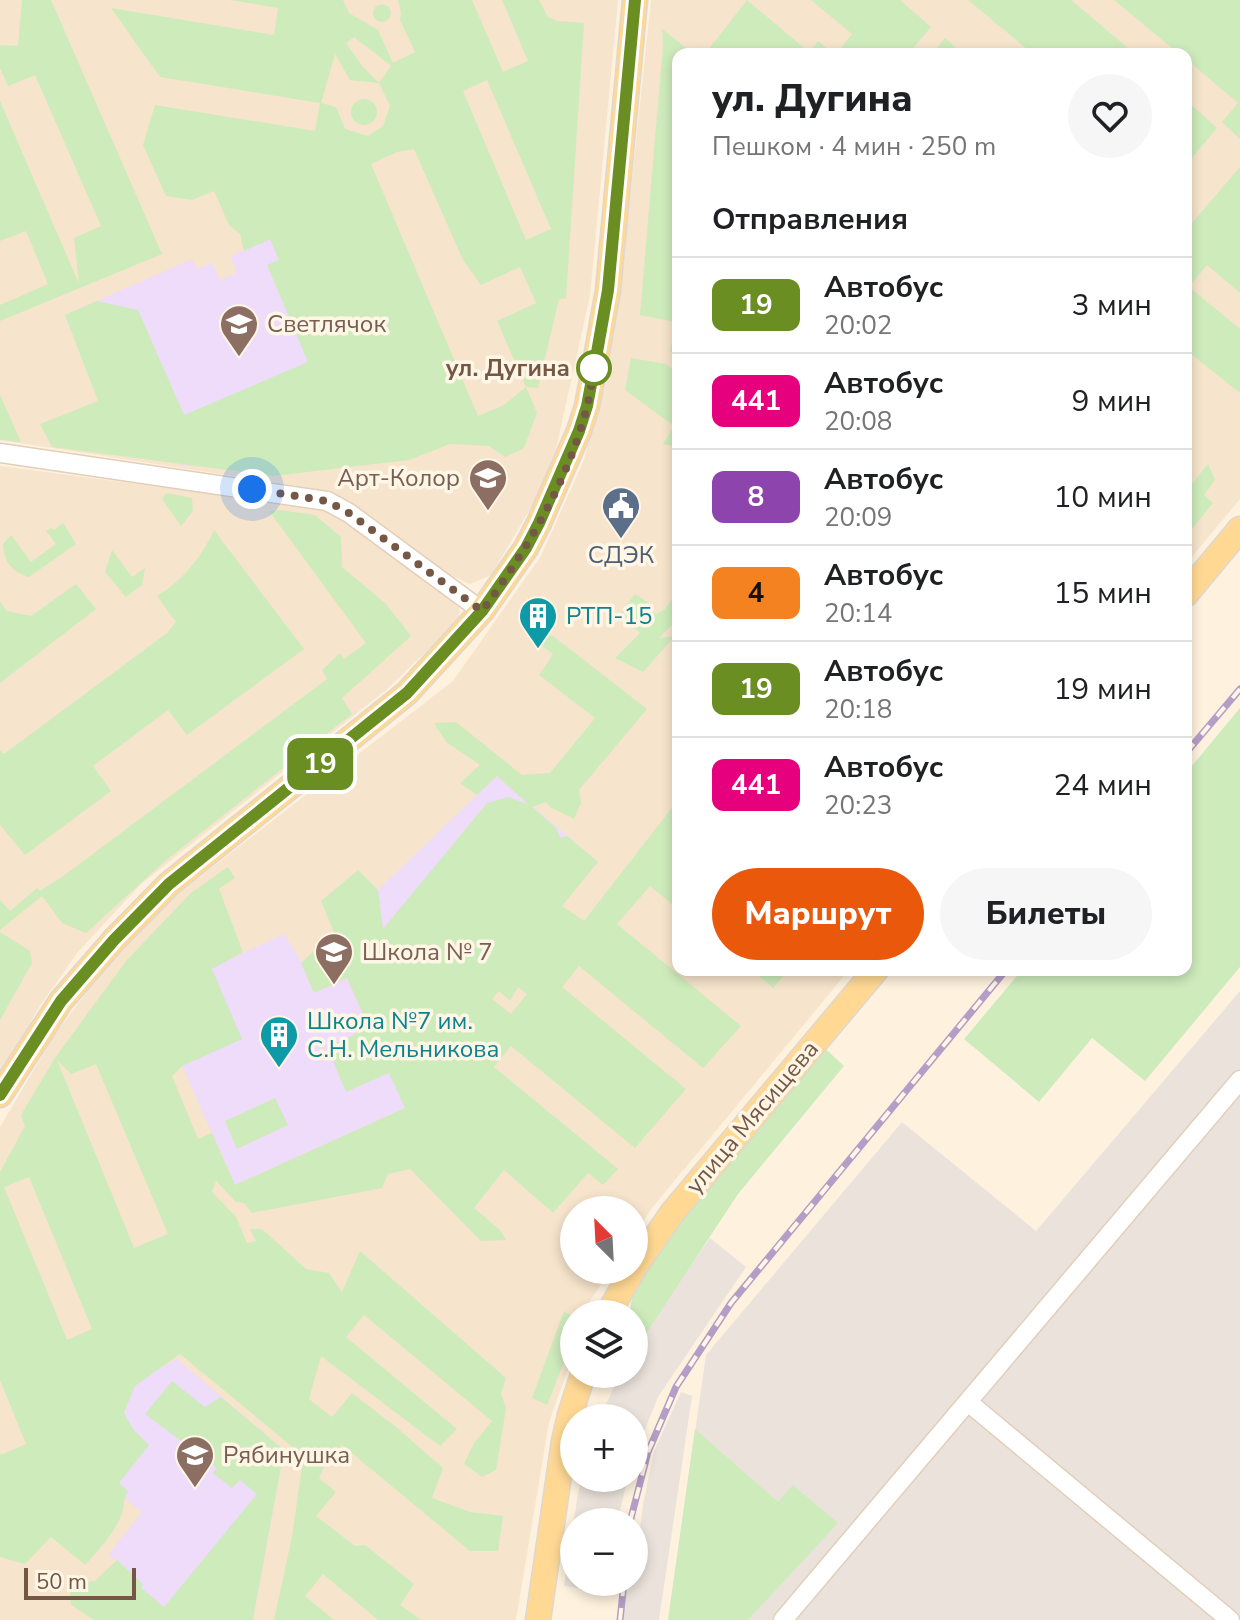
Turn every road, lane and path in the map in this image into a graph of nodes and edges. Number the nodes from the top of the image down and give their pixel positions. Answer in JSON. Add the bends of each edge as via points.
{"nodes":[{"id":1,"x":635,"y":0,"type":"edge"},
{"id":2,"x":0,"y":453,"type":"edge"},
{"id":3,"x":1240,"y":529,"type":"edge"},
{"id":4,"x":1192,"y":587,"type":"edge"},
{"id":5,"x":482,"y":611,"type":"junction"},
{"id":6,"x":871,"y":976,"type":"edge"},
{"id":7,"x":1240,"y":1080,"type":"edge"},
{"id":8,"x":0,"y":1095,"type":"edge"},
{"id":9,"x":648,"y":1249,"type":"edge"},
{"id":10,"x":579,"y":1388,"type":"edge"},
{"id":11,"x":968,"y":1402,"type":"junction"},
{"id":12,"x":538,"y":1620,"type":"edge"},
{"id":13,"x":783,"y":1620,"type":"edge"},
{"id":14,"x":1230,"y":1620,"type":"edge"}],
"edges":[{"from":1,"to":5,"type":"main road","via":[[608,290],[587,406],[539,523]]},
{"from":2,"to":5,"type":"street","via":[[327,501]]},
{"from":3,"to":4,"type":"main road"},
{"from":5,"to":8,"type":"main road","via":[[407,693],[169,884],[137,916],[61,1001]]},
{"from":6,"to":9,"type":"main road","name":"улица Мясищева"},
{"from":7,"to":11,"type":"street"},
{"from":10,"to":12,"type":"main road","via":[[564,1441]]},
{"from":11,"to":13,"type":"street"},
{"from":11,"to":14,"type":"street"}]}
